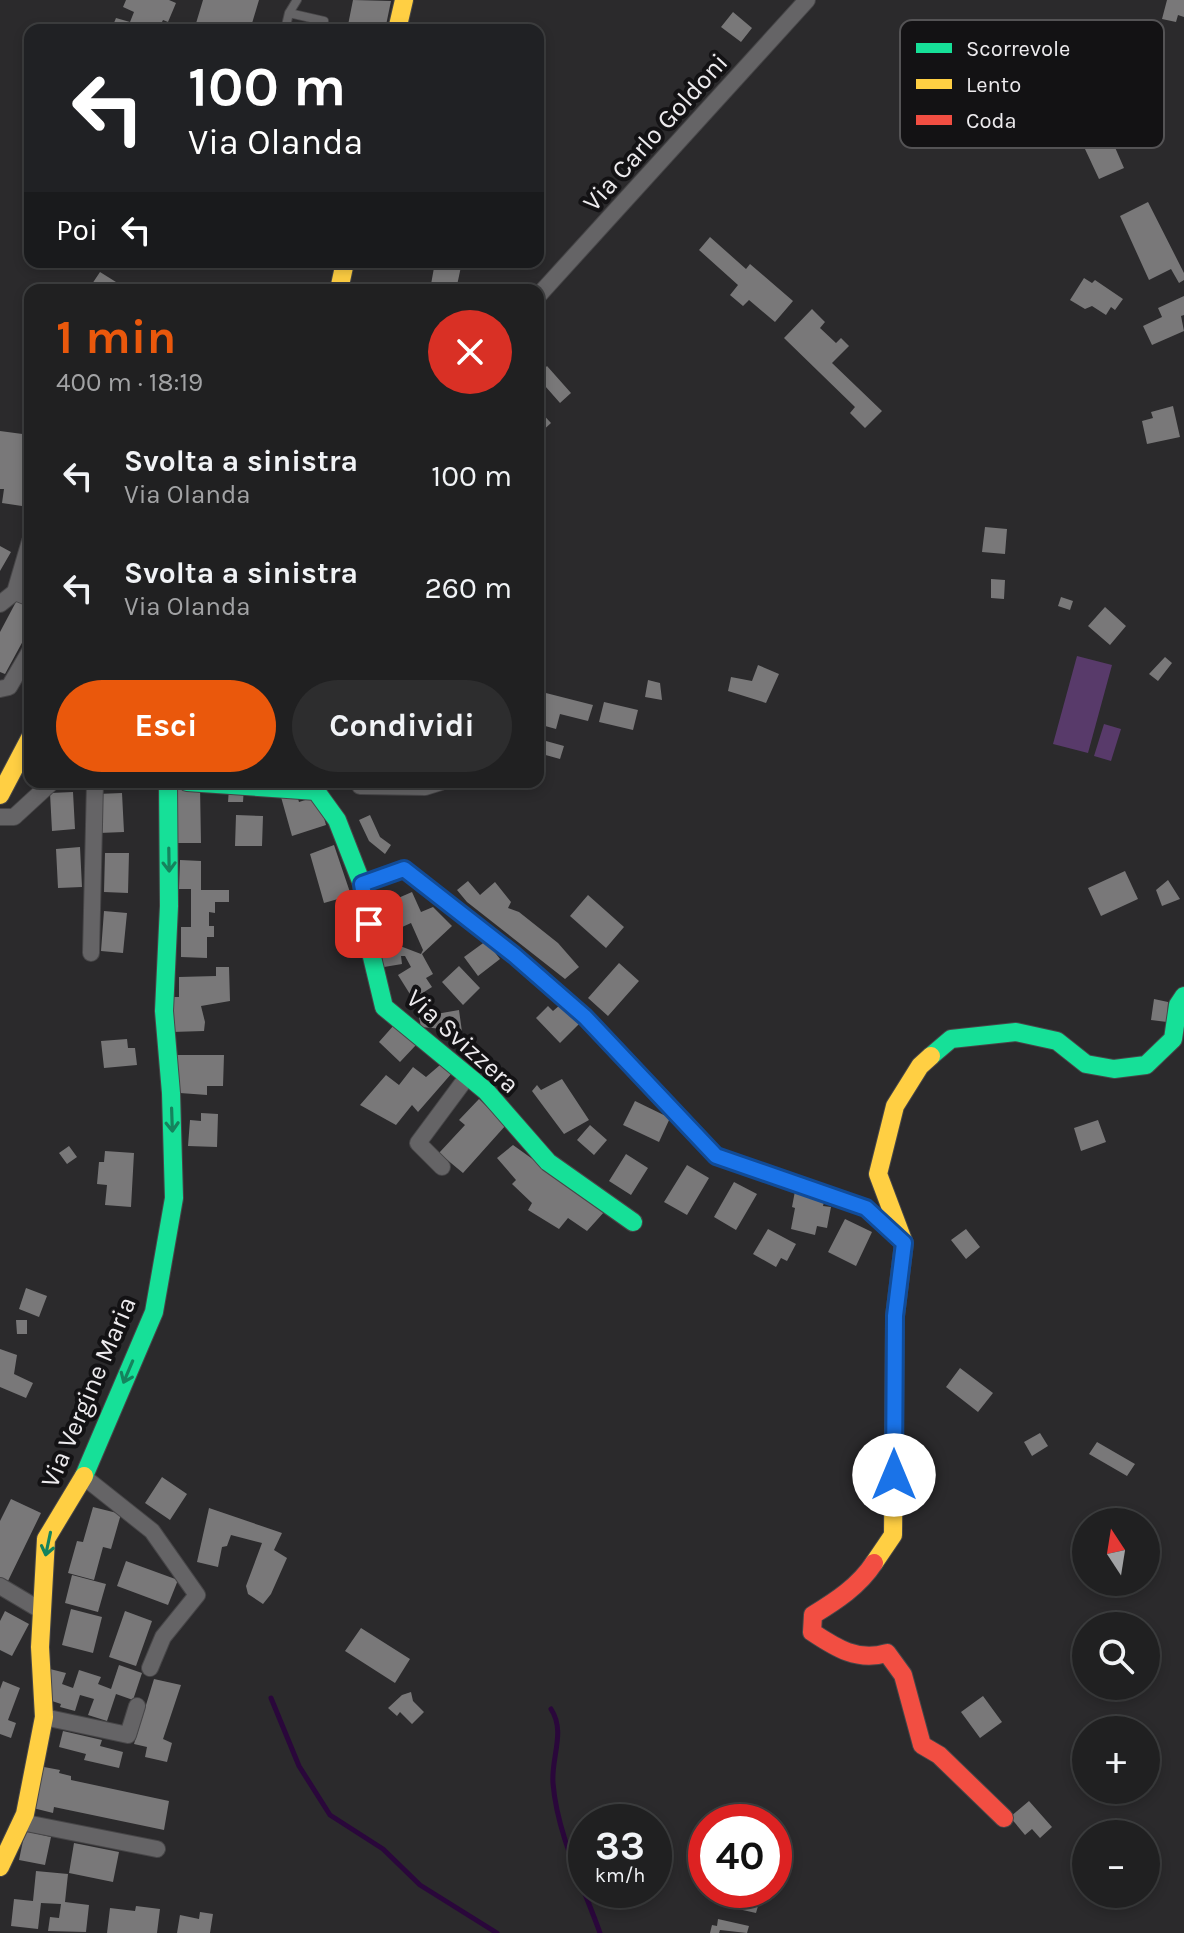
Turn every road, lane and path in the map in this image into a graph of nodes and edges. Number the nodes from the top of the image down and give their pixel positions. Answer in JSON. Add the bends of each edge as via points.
{"nodes":[{"id":1,"x":297,"y":0,"type":"edge"},
{"id":2,"x":404,"y":0,"type":"edge"},
{"id":3,"x":807,"y":0,"type":"edge"},
{"id":4,"x":289,"y":13,"type":"junction"},
{"id":5,"x":286,"y":24,"type":"edge"},
{"id":6,"x":323,"y":24,"type":"edge"},
{"id":7,"x":398,"y":24,"type":"edge"},
{"id":8,"x":544,"y":289,"type":"edge"},
{"id":9,"x":22,"y":595,"type":"edge"},
{"id":10,"x":0,"y":604,"type":"edge"},
{"id":11,"x":24,"y":661,"type":"edge"},
{"id":12,"x":0,"y":689,"type":"edge"},
{"id":13,"x":24,"y":749,"type":"edge"},
{"id":14,"x":45,"y":788,"type":"edge"},
{"id":15,"x":95,"y":788,"type":"edge"},
{"id":16,"x":168,"y":788,"type":"edge"},
{"id":17,"x":295,"y":788,"type":"edge"},
{"id":18,"x":0,"y":795,"type":"edge"},
{"id":19,"x":0,"y":817,"type":"edge"},
{"id":20,"x":362,"y":884,"type":"junction"},
{"id":21,"x":91,"y":953,"type":"dead end"},
{"id":22,"x":1184,"y":996,"type":"edge"},
{"id":23,"x":467,"y":1077,"type":"junction"},
{"id":24,"x":442,"y":1167,"type":"dead end"},
{"id":25,"x":633,"y":1222,"type":"dead end"},
{"id":26,"x":904,"y":1243,"type":"junction"},
{"id":27,"x":84,"y":1477,"type":"junction"},
{"id":28,"x":0,"y":1586,"type":"edge"},
{"id":29,"x":42,"y":1611,"type":"junction"},
{"id":30,"x":150,"y":1668,"type":"dead end"},
{"id":31,"x":137,"y":1706,"type":"dead end"},
{"id":32,"x":44,"y":1717,"type":"junction"},
{"id":33,"x":1004,"y":1818,"type":"dead end"},
{"id":34,"x":12,"y":1828,"type":"edge"},
{"id":35,"x":157,"y":1849,"type":"dead end"},
{"id":36,"x":0,"y":1867,"type":"edge"}],
"edges":[{"from":1,"to":4,"type":"lane"},
{"from":2,"to":7,"type":"street"},
{"from":3,"to":8,"type":"street","name":"Via Carlo Goldoni"},
{"from":4,"to":5,"type":"lane"},
{"from":4,"to":6,"type":"lane"},
{"from":9,"to":10,"type":"street"},
{"from":11,"to":12,"type":"street","via":[[9,687]]},
{"from":13,"to":18,"type":"street"},
{"from":14,"to":19,"type":"street","via":[[14,817]]},
{"from":15,"to":21,"type":"street"},
{"from":16,"to":27,"type":"street","name":"Via Vergine Maria","one_way":true,"via":[[164,1011],[174,1198],[154,1312]]},
{"from":17,"to":20,"type":"street","name":"Via Svizzera","via":[[316,791],[337,820]]},
{"from":20,"to":23,"type":"street","name":"Via Svizzera","via":[[384,1007]]},
{"from":20,"to":26,"type":"street","via":[[404,869],[585,1017],[716,1156],[866,1208]]},
{"from":22,"to":26,"type":"street","via":[[1173,1039],[1146,1065],[1114,1069],[1086,1064],[1057,1041],[1016,1032],[951,1039],[920,1066],[895,1106],[878,1174]]},
{"from":23,"to":24,"type":"street","via":[[418,1143]]},
{"from":23,"to":25,"type":"street","name":"Via Svizzera","via":[[486,1091],[548,1162]]},
{"from":26,"to":33,"type":"street","via":[[895,1316],[893,1535],[867,1574],[813,1615],[812,1632],[840,1651],[875,1658],[887,1653],[903,1675],[922,1745]]},
{"from":27,"to":29,"type":"street","name":"Via Vergine Maria","one_way":true,"via":[[46,1539]]},
{"from":27,"to":30,"type":"street","via":[[152,1531],[197,1595],[163,1637]]},
{"from":28,"to":29,"type":"street"},
{"from":29,"to":32,"type":"street","name":"Via Vergine Maria"},
{"from":31,"to":32,"type":"street","via":[[128,1735]]},
{"from":32,"to":34,"type":"street","name":"Via Vergine Maria","via":[[25,1814]]},
{"from":34,"to":35,"type":"street"},
{"from":34,"to":36,"type":"street","name":"Via Vergine Maria"}]}
